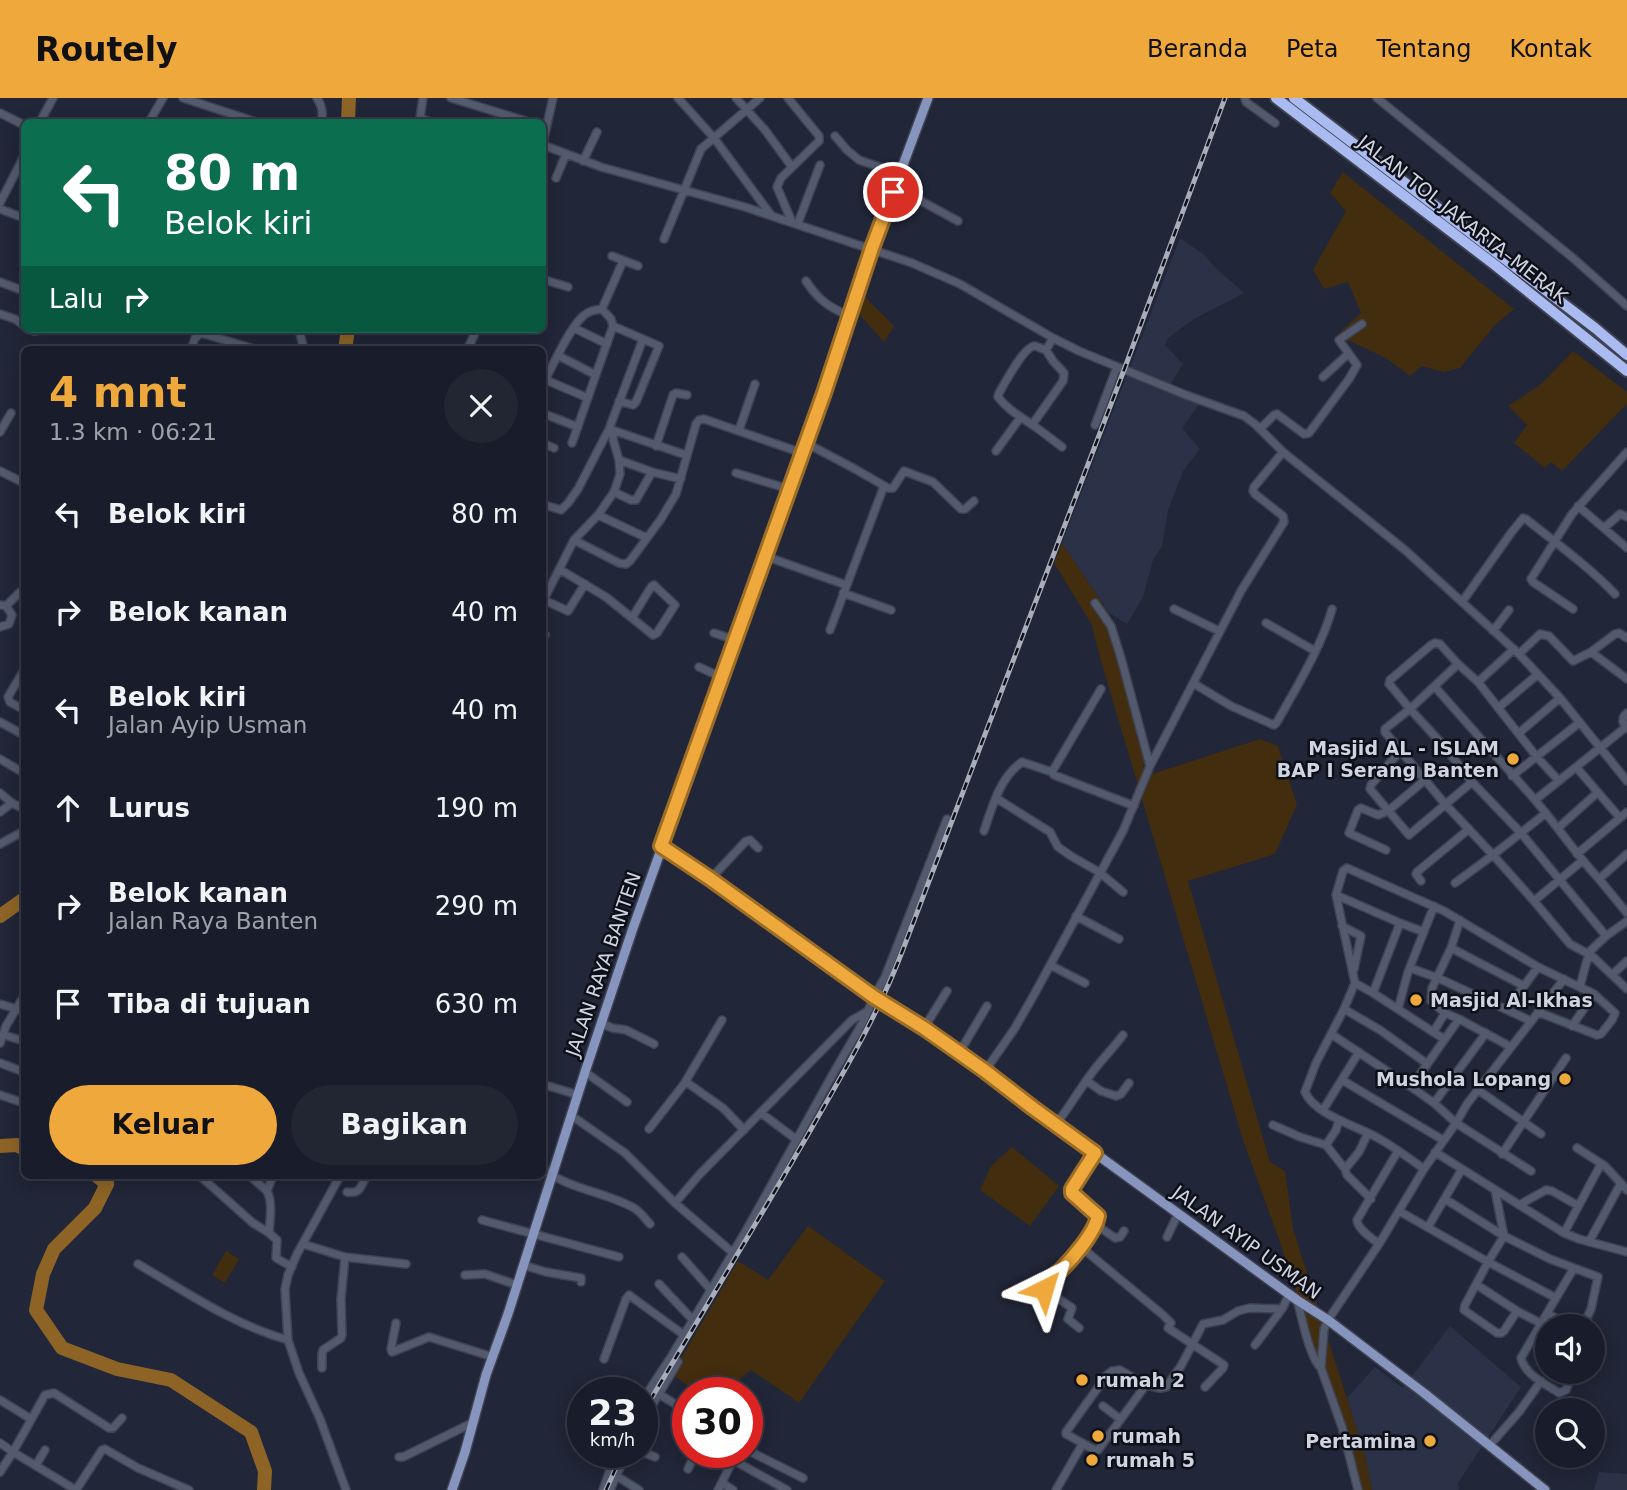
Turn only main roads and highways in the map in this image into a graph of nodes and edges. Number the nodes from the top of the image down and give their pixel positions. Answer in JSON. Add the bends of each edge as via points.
{"nodes":[{"id":1,"x":928,"y":98,"type":"edge"},
{"id":2,"x":1276,"y":98,"type":"edge"},
{"id":3,"x":1294,"y":98,"type":"edge"},
{"id":4,"x":1627,"y":355,"type":"edge"},
{"id":5,"x":1627,"y":371,"type":"edge"},
{"id":6,"x":661,"y":846,"type":"junction"},
{"id":7,"x":452,"y":1490,"type":"edge"},
{"id":8,"x":1545,"y":1490,"type":"edge"}],
"edges":[{"from":1,"to":6,"type":"main road","name":"JALAN RAYA BANTEN","via":[[872,248],[769,557]]},
{"from":2,"to":5,"type":"highway","name":"JALAN TOL JAKARTA–MERAK"},
{"from":3,"to":4,"type":"highway","name":"JALAN TOL JAKARTA–MERAK"},
{"from":6,"to":7,"type":"main road","name":"JALAN RAYA BANTEN"},
{"from":6,"to":8,"type":"main road","name":"JALAN AYIP USMAN","via":[[985,1071],[1328,1320]]}]}
